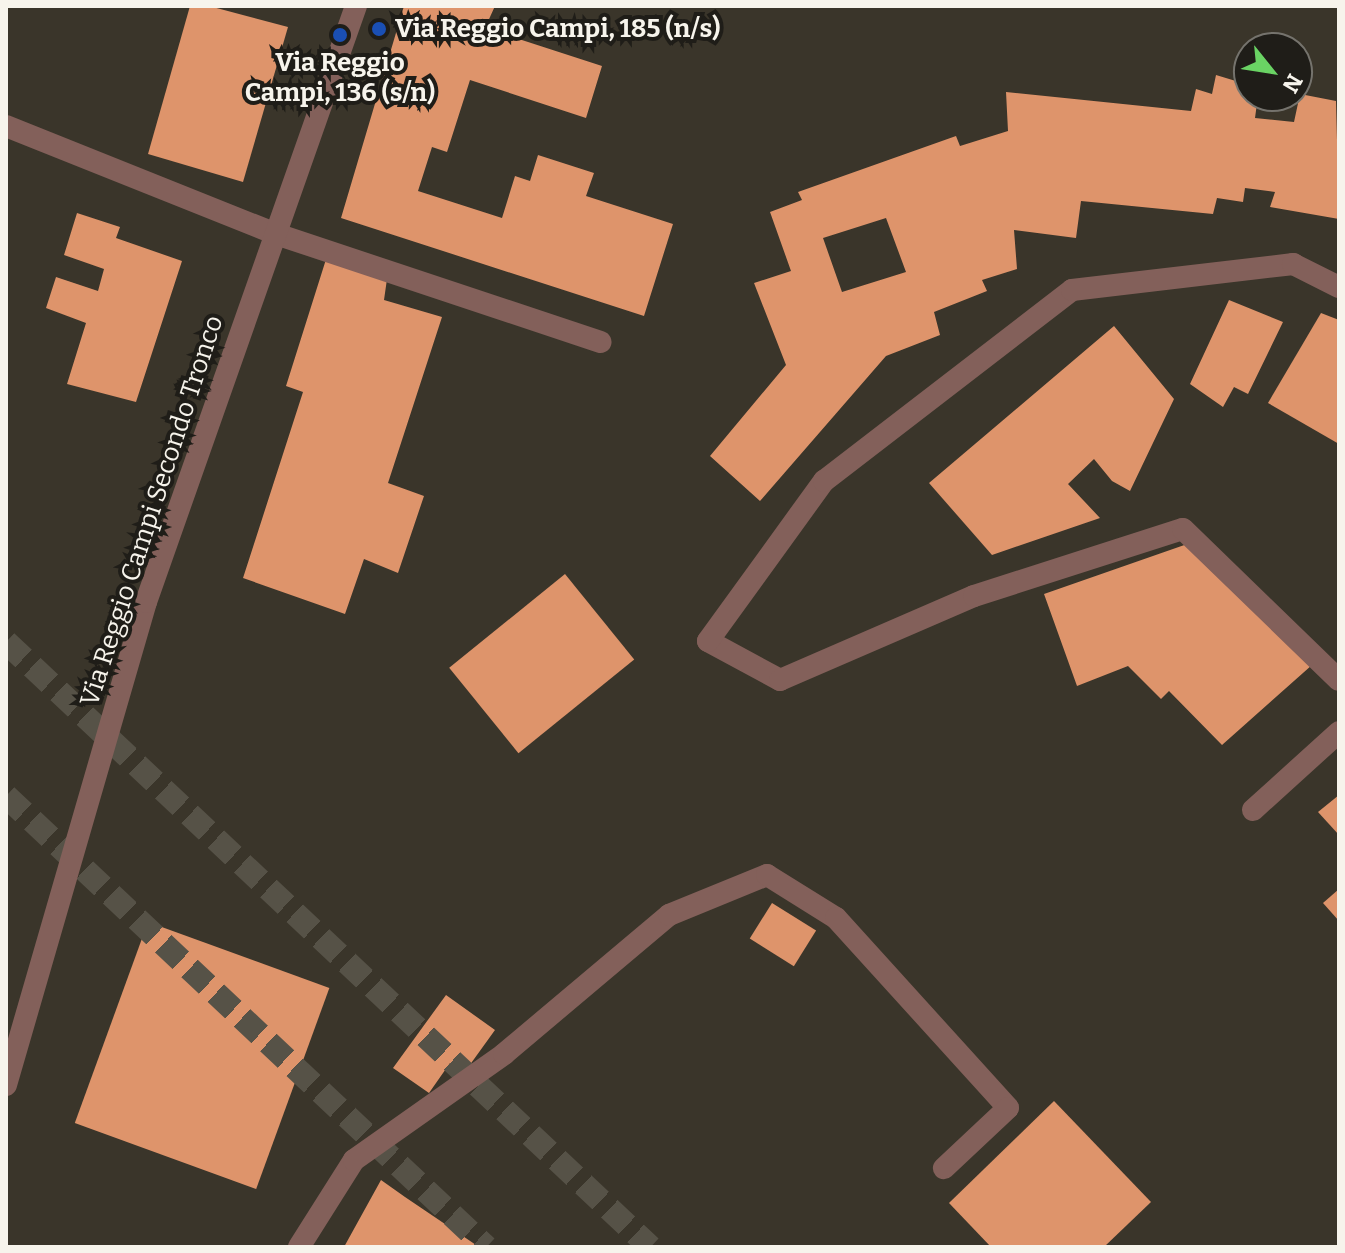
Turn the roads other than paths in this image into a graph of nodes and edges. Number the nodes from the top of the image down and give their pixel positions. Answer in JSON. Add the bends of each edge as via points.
{"nodes":[{"id":1,"x":356,"y":6,"type":"edge"},
{"id":2,"x":6,"y":126,"type":"edge"},
{"id":3,"x":276,"y":234,"type":"junction"},
{"id":4,"x":1339,"y":287,"type":"edge"},
{"id":5,"x":600,"y":342,"type":"dead end"},
{"id":6,"x":1339,"y":680,"type":"edge"},
{"id":7,"x":1339,"y":732,"type":"edge"},
{"id":8,"x":1253,"y":810,"type":"dead end"},
{"id":9,"x":6,"y":1085,"type":"edge"},
{"id":10,"x":944,"y":1168,"type":"dead end"},
{"id":11,"x":299,"y":1247,"type":"edge"}],
"edges":[{"from":1,"to":3,"type":"street","name":"Via Reggio Campi Secondo Tronco"},
{"from":2,"to":3,"type":"street"},
{"from":3,"to":5,"type":"street"},
{"from":3,"to":9,"type":"street","name":"Via Reggio Campi Secondo Tronco","via":[[146,602]]},
{"from":4,"to":6,"type":"street","via":[[1293,264],[1072,290],[824,481],[708,641],[780,680],[974,596],[1183,529]]},
{"from":7,"to":8,"type":"street"},
{"from":10,"to":11,"type":"street","via":[[1008,1108],[836,918],[767,875],[669,915],[504,1054],[354,1160]]}]}
